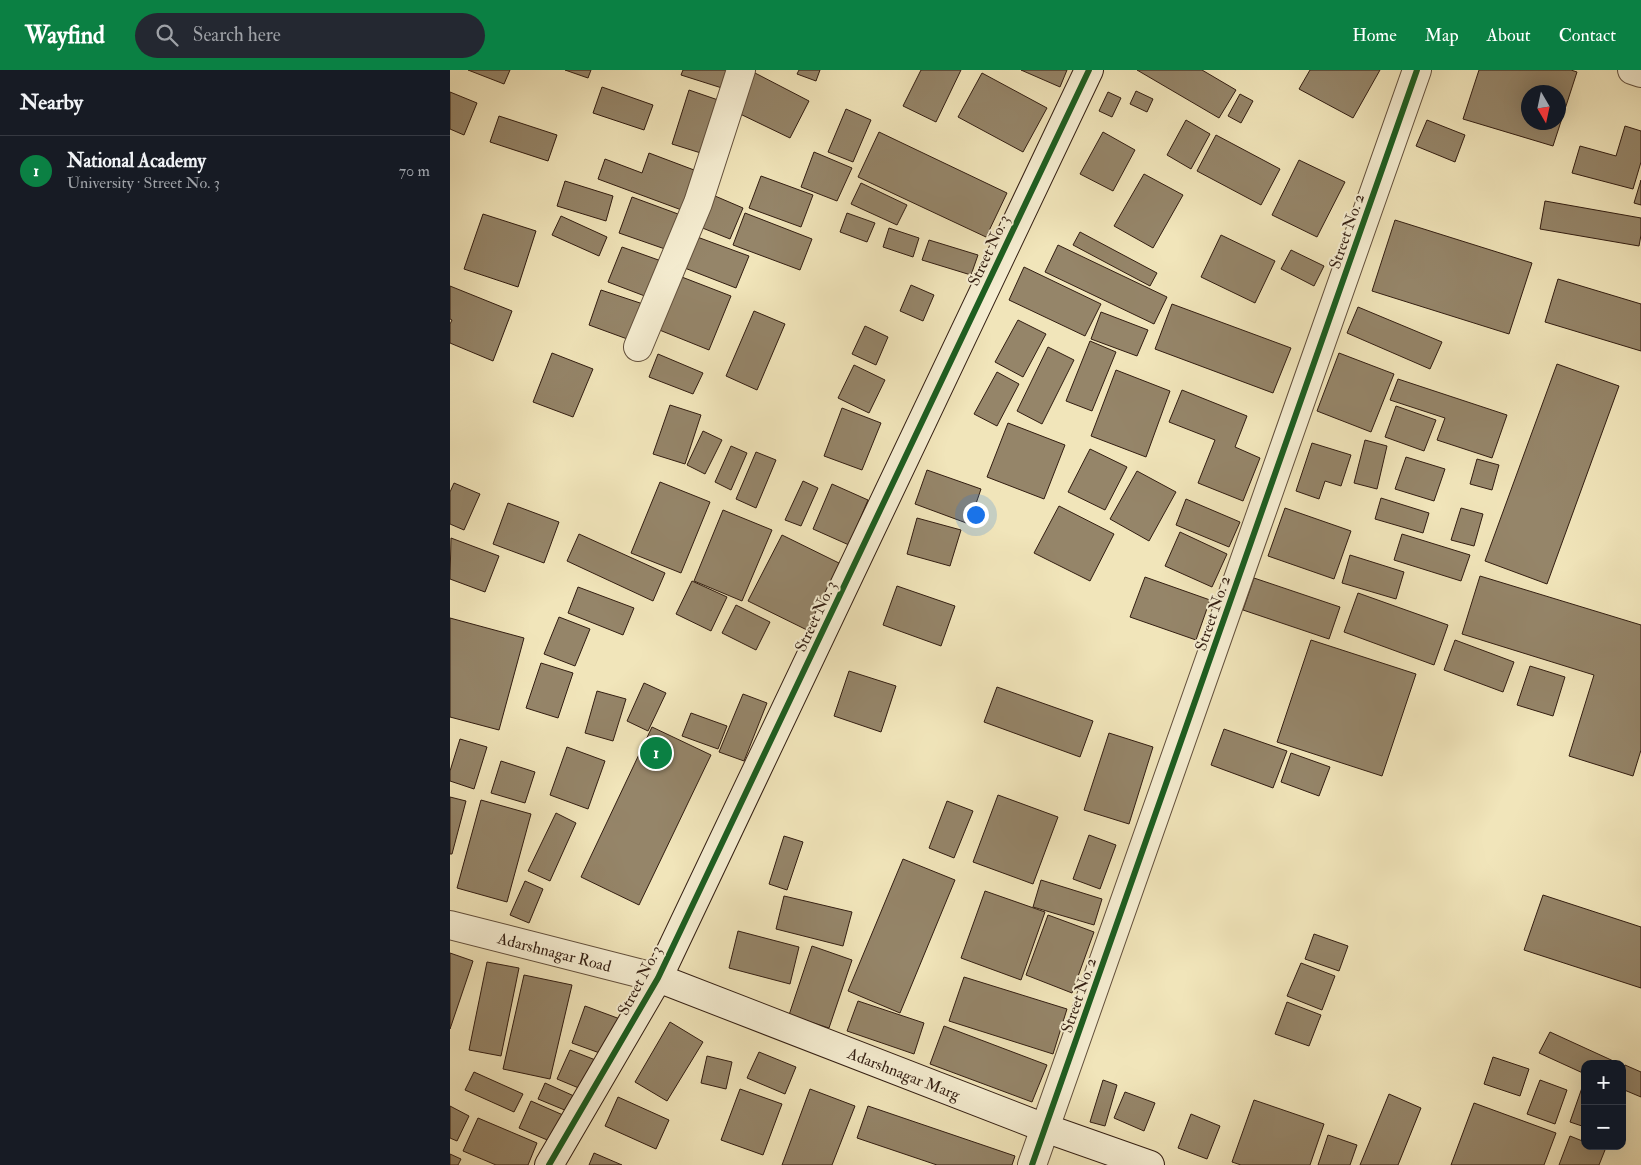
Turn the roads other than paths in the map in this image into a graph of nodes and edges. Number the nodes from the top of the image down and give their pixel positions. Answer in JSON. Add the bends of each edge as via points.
{"nodes":[{"id":1,"x":741,"y":70,"type":"edge"},
{"id":2,"x":1089,"y":70,"type":"edge"},
{"id":3,"x":1417,"y":70,"type":"edge"},
{"id":4,"x":1632,"y":70,"type":"edge"},
{"id":5,"x":1641,"y":72,"type":"edge"},
{"id":6,"x":638,"y":347,"type":"dead end"},
{"id":7,"x":450,"y":925,"type":"edge"},
{"id":8,"x":658,"y":978,"type":"junction"},
{"id":9,"x":1046,"y":1128,"type":"junction"},
{"id":10,"x":550,"y":1165,"type":"edge"},
{"id":11,"x":1032,"y":1165,"type":"edge"},
{"id":12,"x":1150,"y":1165,"type":"edge"}],
"edges":[{"from":1,"to":6,"type":"street","via":[[698,203]]},
{"from":2,"to":8,"type":"street","name":"Street No. 3"},
{"from":3,"to":9,"type":"street","name":"Street No. 2"},
{"from":4,"to":5,"type":"street"},
{"from":7,"to":8,"type":"street","name":"Adarshnagar Road"},
{"from":8,"to":9,"type":"street","name":"Adarshnagar Marg"},
{"from":8,"to":10,"type":"street","name":"Street No. 3"},
{"from":9,"to":11,"type":"street","name":"Street No. 2"},
{"from":9,"to":12,"type":"street","name":"Adarshnagar Marg"}]}
